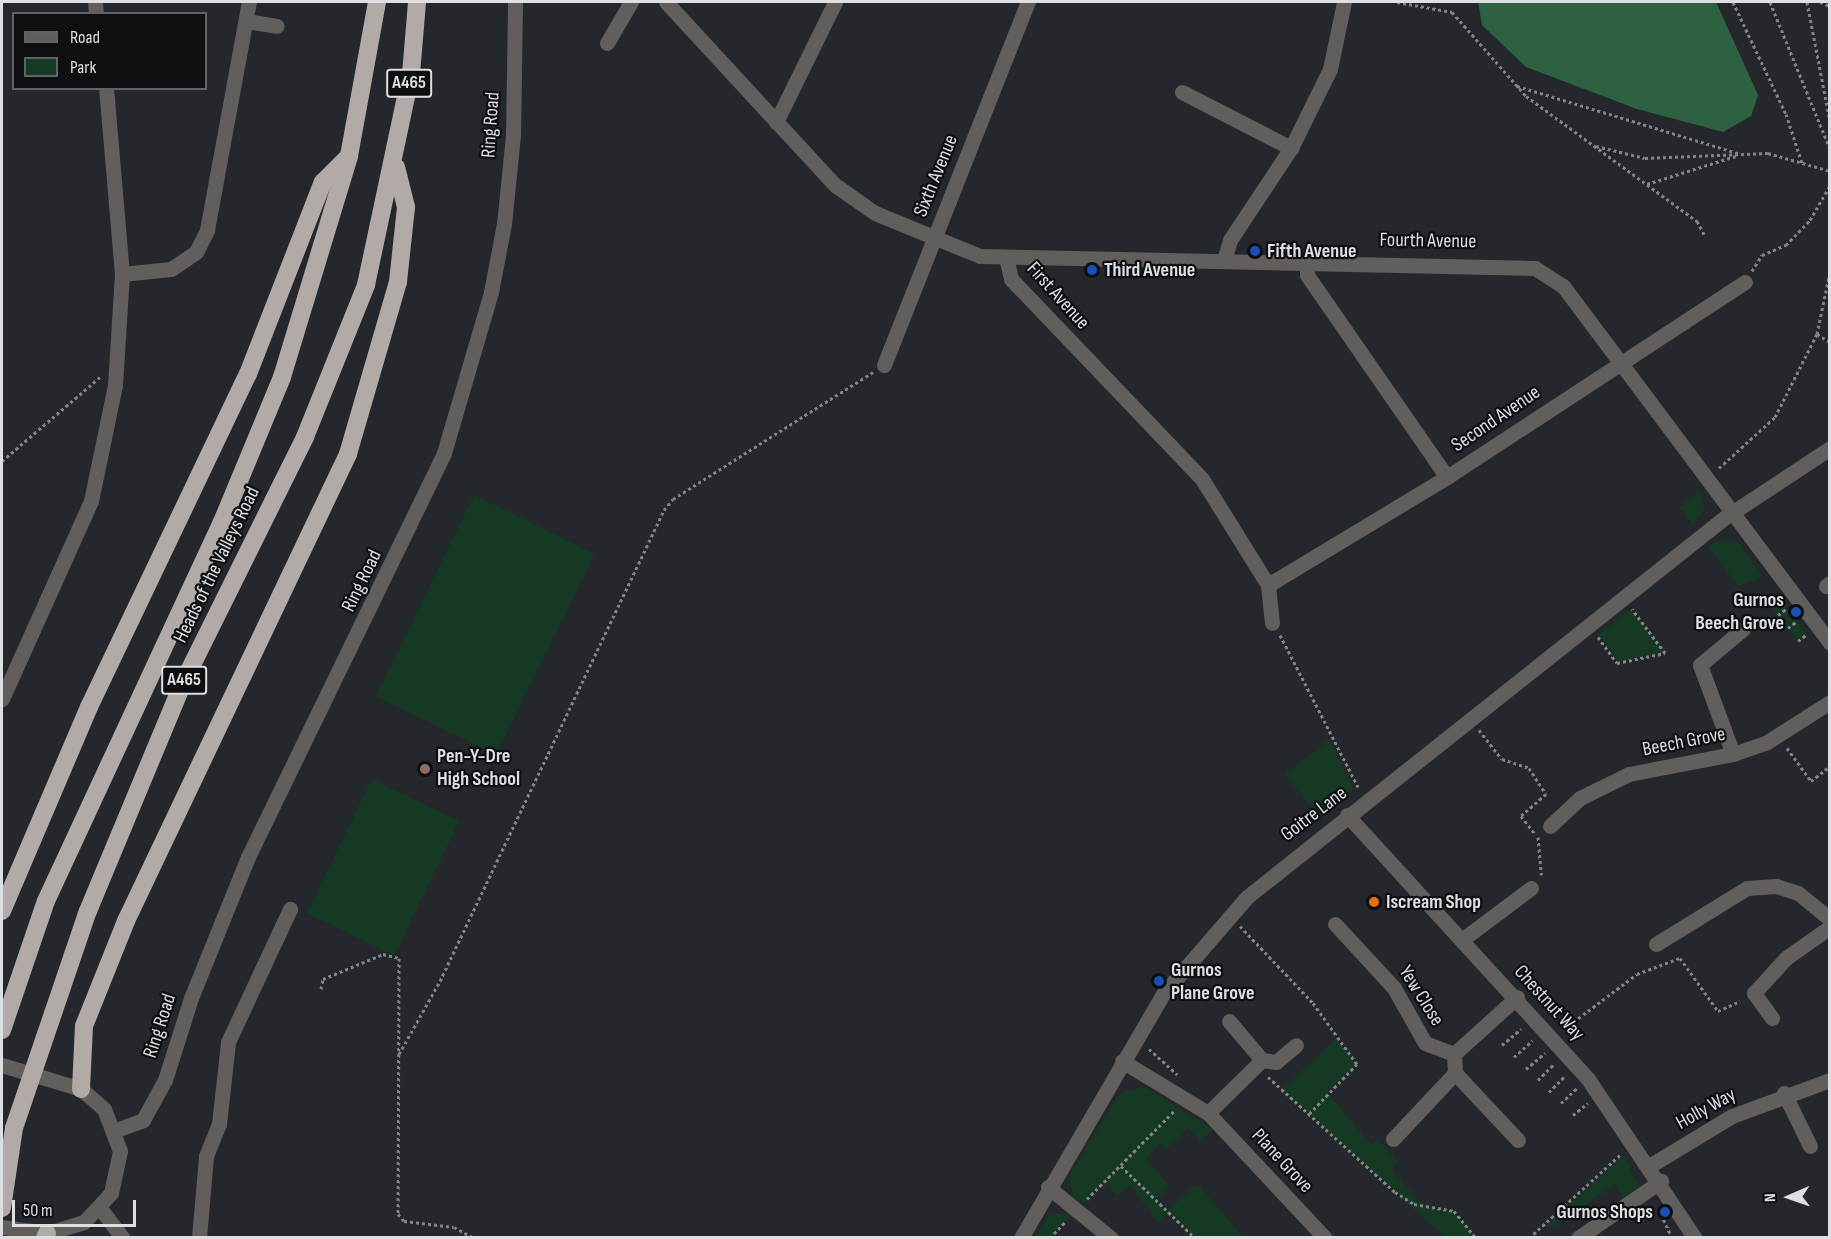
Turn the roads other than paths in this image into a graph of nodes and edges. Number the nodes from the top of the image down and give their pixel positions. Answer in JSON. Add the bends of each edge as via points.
{"nodes":[{"id":1,"x":249,"y":2,"type":"edge"},
{"id":2,"x":377,"y":2,"type":"edge"},
{"id":3,"x":417,"y":2,"type":"edge"},
{"id":4,"x":515,"y":2,"type":"edge"},
{"id":5,"x":631,"y":2,"type":"edge"},
{"id":6,"x":666,"y":2,"type":"edge"},
{"id":7,"x":835,"y":2,"type":"edge"},
{"id":8,"x":1028,"y":2,"type":"edge"},
{"id":9,"x":1344,"y":2,"type":"edge"},
{"id":10,"x":246,"y":21,"type":"junction"},
{"id":11,"x":278,"y":26,"type":"dead end"},
{"id":12,"x":607,"y":43,"type":"dead end"},
{"id":13,"x":106,"y":90,"type":"edge"},
{"id":14,"x":1182,"y":92,"type":"dead end"},
{"id":15,"x":776,"y":122,"type":"junction"},
{"id":16,"x":1292,"y":148,"type":"junction"},
{"id":17,"x":349,"y":156,"type":"junction"},
{"id":18,"x":394,"y":163,"type":"junction"},
{"id":19,"x":934,"y":238,"type":"junction"},
{"id":20,"x":1006,"y":257,"type":"junction"},
{"id":21,"x":1224,"y":260,"type":"junction"},
{"id":22,"x":1307,"y":260,"type":"junction"},
{"id":23,"x":122,"y":274,"type":"junction"},
{"id":24,"x":1745,"y":282,"type":"road end"},
{"id":25,"x":1619,"y":362,"type":"junction"},
{"id":26,"x":884,"y":365,"type":"road end"},
{"id":27,"x":1830,"y":448,"type":"edge"},
{"id":28,"x":1447,"y":477,"type":"junction"},
{"id":29,"x":1731,"y":513,"type":"junction"},
{"id":30,"x":1268,"y":585,"type":"junction"},
{"id":31,"x":1272,"y":623,"type":"road end"},
{"id":32,"x":1743,"y":628,"type":"dead end"},
{"id":33,"x":1830,"y":643,"type":"edge"},
{"id":34,"x":2,"y":699,"type":"edge"},
{"id":35,"x":1830,"y":702,"type":"edge"},
{"id":36,"x":1733,"y":754,"type":"junction"},
{"id":37,"x":1347,"y":815,"type":"junction"},
{"id":38,"x":1550,"y":826,"type":"road end"},
{"id":39,"x":1532,"y":888,"type":"road end"},
{"id":40,"x":290,"y":909,"type":"dead end"},
{"id":41,"x":2,"y":911,"type":"edge"},
{"id":42,"x":1830,"y":919,"type":"edge"},
{"id":43,"x":1335,"y":924,"type":"dead end"},
{"id":44,"x":1830,"y":927,"type":"edge"},
{"id":45,"x":1463,"y":939,"type":"junction"},
{"id":46,"x":1656,"y":944,"type":"dead end"},
{"id":47,"x":1517,"y":997,"type":"junction"},
{"id":48,"x":1772,"y":1018,"type":"dead end"},
{"id":49,"x":1229,"y":1021,"type":"dead end"},
{"id":50,"x":2,"y":1030,"type":"edge"},
{"id":51,"x":1296,"y":1045,"type":"dead end"},
{"id":52,"x":1454,"y":1054,"type":"junction"},
{"id":53,"x":1122,"y":1061,"type":"junction"},
{"id":54,"x":1259,"y":1063,"type":"junction"},
{"id":55,"x":2,"y":1065,"type":"edge"},
{"id":56,"x":1455,"y":1073,"type":"junction"},
{"id":57,"x":1830,"y":1080,"type":"edge"},
{"id":58,"x":81,"y":1089,"type":"junction"},
{"id":59,"x":1785,"y":1093,"type":"junction"},
{"id":60,"x":1208,"y":1113,"type":"junction"},
{"id":61,"x":116,"y":1130,"type":"junction"},
{"id":62,"x":1393,"y":1139,"type":"dead end"},
{"id":63,"x":1518,"y":1140,"type":"dead end"},
{"id":64,"x":1810,"y":1146,"type":"dead end"},
{"id":65,"x":1651,"y":1165,"type":"junction"},
{"id":66,"x":1661,"y":1181,"type":"junction"},
{"id":67,"x":1048,"y":1187,"type":"junction"},
{"id":68,"x":2,"y":1208,"type":"edge"},
{"id":69,"x":100,"y":1208,"type":"junction"},
{"id":70,"x":8,"y":1229,"type":"edge"},
{"id":71,"x":46,"y":1235,"type":"edge"},
{"id":72,"x":123,"y":1238,"type":"edge"},
{"id":73,"x":199,"y":1238,"type":"edge"},
{"id":74,"x":1021,"y":1238,"type":"edge"},
{"id":75,"x":1111,"y":1238,"type":"edge"},
{"id":76,"x":1325,"y":1238,"type":"edge"},
{"id":77,"x":1578,"y":1238,"type":"edge"},
{"id":78,"x":1695,"y":1238,"type":"edge"}],
"edges":[{"from":1,"to":10,"type":"street"},
{"from":2,"to":17,"type":"highway","name":"Heads of the Valleys Road","number":"A465"},
{"from":3,"to":18,"type":"highway","name":"Heads of the Valleys Road","number":"A465"},
{"from":4,"to":61,"type":"street","name":"Ring Road","via":[[513,135],[504,224],[491,292],[444,453],[248,857],[191,998],[165,1080],[143,1120]]},
{"from":5,"to":12,"type":"street"},
{"from":6,"to":15,"type":"street","name":"First Avenue"},
{"from":7,"to":15,"type":"street"},
{"from":8,"to":19,"type":"street","name":"Sixth Avenue"},
{"from":9,"to":16,"type":"street","via":[[1330,69]]},
{"from":10,"to":11,"type":"street"},
{"from":10,"to":23,"type":"street","via":[[207,230],[196,252],[171,269]]},
{"from":13,"to":23,"type":"street","via":[[117,158]]},
{"from":14,"to":16,"type":"street"},
{"from":15,"to":19,"type":"street","name":"First Avenue","via":[[835,185],[874,213]]},
{"from":16,"to":21,"type":"street","via":[[1230,240]]},
{"from":17,"to":41,"type":"highway","via":[[323,182],[248,374],[84,718]]},
{"from":17,"to":50,"type":"highway","name":"Heads of the Valleys Road","number":"A465","via":[[282,377],[222,522],[46,901]]},
{"from":18,"to":58,"type":"highway","via":[[406,207],[398,282],[348,454],[126,921],[84,1026]]},
{"from":18,"to":68,"type":"highway","name":"Heads of the Valleys Road","number":"A465","via":[[366,285],[304,437],[182,685],[88,911],[14,1128]]},
{"from":19,"to":20,"type":"street","name":"First Avenue","via":[[980,256]]},
{"from":19,"to":26,"type":"street","name":"Sixth Avenue"},
{"from":20,"to":21,"type":"street","name":"Fourth Avenue"},
{"from":20,"to":30,"type":"street","name":"First Avenue","via":[[1011,279],[1202,479]]},
{"from":21,"to":22,"type":"street","name":"Fourth Avenue"},
{"from":22,"to":25,"type":"street","name":"Fourth Avenue","via":[[1535,268],[1563,286]]},
{"from":22,"to":28,"type":"street","via":[[1307,275]]},
{"from":23,"to":34,"type":"street","via":[[119,360],[91,501]]},
{"from":24,"to":25,"type":"street","name":"Second Avenue"},
{"from":25,"to":28,"type":"street","name":"Second Avenue"},
{"from":25,"to":29,"type":"street","name":"Fourth Avenue"},
{"from":27,"to":29,"type":"street","name":"Goitre Lane"},
{"from":28,"to":30,"type":"street","name":"Second Avenue"},
{"from":29,"to":33,"type":"street","name":"Fourth Avenue"},
{"from":29,"to":37,"type":"street","name":"Goitre Lane"},
{"from":30,"to":31,"type":"street","name":"First Avenue"},
{"from":32,"to":36,"type":"street","via":[[1700,665]]},
{"from":35,"to":36,"type":"street","name":"Beech Grove","via":[[1778,735]]},
{"from":36,"to":38,"type":"street","name":"Beech Grove","via":[[1629,774],[1580,798]]},
{"from":37,"to":45,"type":"street","name":"Chestnut Way"},
{"from":37,"to":53,"type":"street","name":"Goitre Lane","via":[[1284,862],[1230,914],[1163,994]]},
{"from":39,"to":45,"type":"street"},
{"from":40,"to":73,"type":"street","via":[[228,1041],[219,1124],[206,1156]]},
{"from":42,"to":46,"type":"street","via":[[1798,893],[1776,886],[1747,888]]},
{"from":43,"to":52,"type":"street","name":"Yew Close","via":[[1394,988],[1425,1043]]},
{"from":44,"to":48,"type":"street","via":[[1786,958],[1754,993]]},
{"from":45,"to":47,"type":"street","name":"Chestnut Way"},
{"from":47,"to":52,"type":"street"},
{"from":47,"to":65,"type":"street","name":"Chestnut Way","via":[[1588,1079]]},
{"from":49,"to":54,"type":"street"},
{"from":51,"to":54,"type":"street","via":[[1276,1062]]},
{"from":52,"to":56,"type":"street"},
{"from":53,"to":60,"type":"street","name":"Plane Grove"},
{"from":53,"to":67,"type":"street","name":"Goitre Lane"},
{"from":54,"to":60,"type":"street"},
{"from":55,"to":58,"type":"street"},
{"from":56,"to":62,"type":"street"},
{"from":56,"to":63,"type":"street"},
{"from":57,"to":59,"type":"street","name":"Holly Way"},
{"from":58,"to":61,"type":"street","via":[[104,1109]]},
{"from":59,"to":64,"type":"street"},
{"from":59,"to":65,"type":"street","name":"Holly Way","via":[[1732,1116]]},
{"from":60,"to":76,"type":"street","name":"Plane Grove"},
{"from":61,"to":69,"type":"street","via":[[120,1168]]},
{"from":65,"to":66,"type":"street","name":"Chestnut Way"},
{"from":66,"to":77,"type":"street"},
{"from":66,"to":78,"type":"street","name":"Chestnut Way"},
{"from":67,"to":74,"type":"street","name":"Goitre Lane"},
{"from":67,"to":75,"type":"street"},
{"from":69,"to":71,"type":"street","via":[[84,1222]]},
{"from":69,"to":72,"type":"street"},
{"from":70,"to":71,"type":"street"}]}
